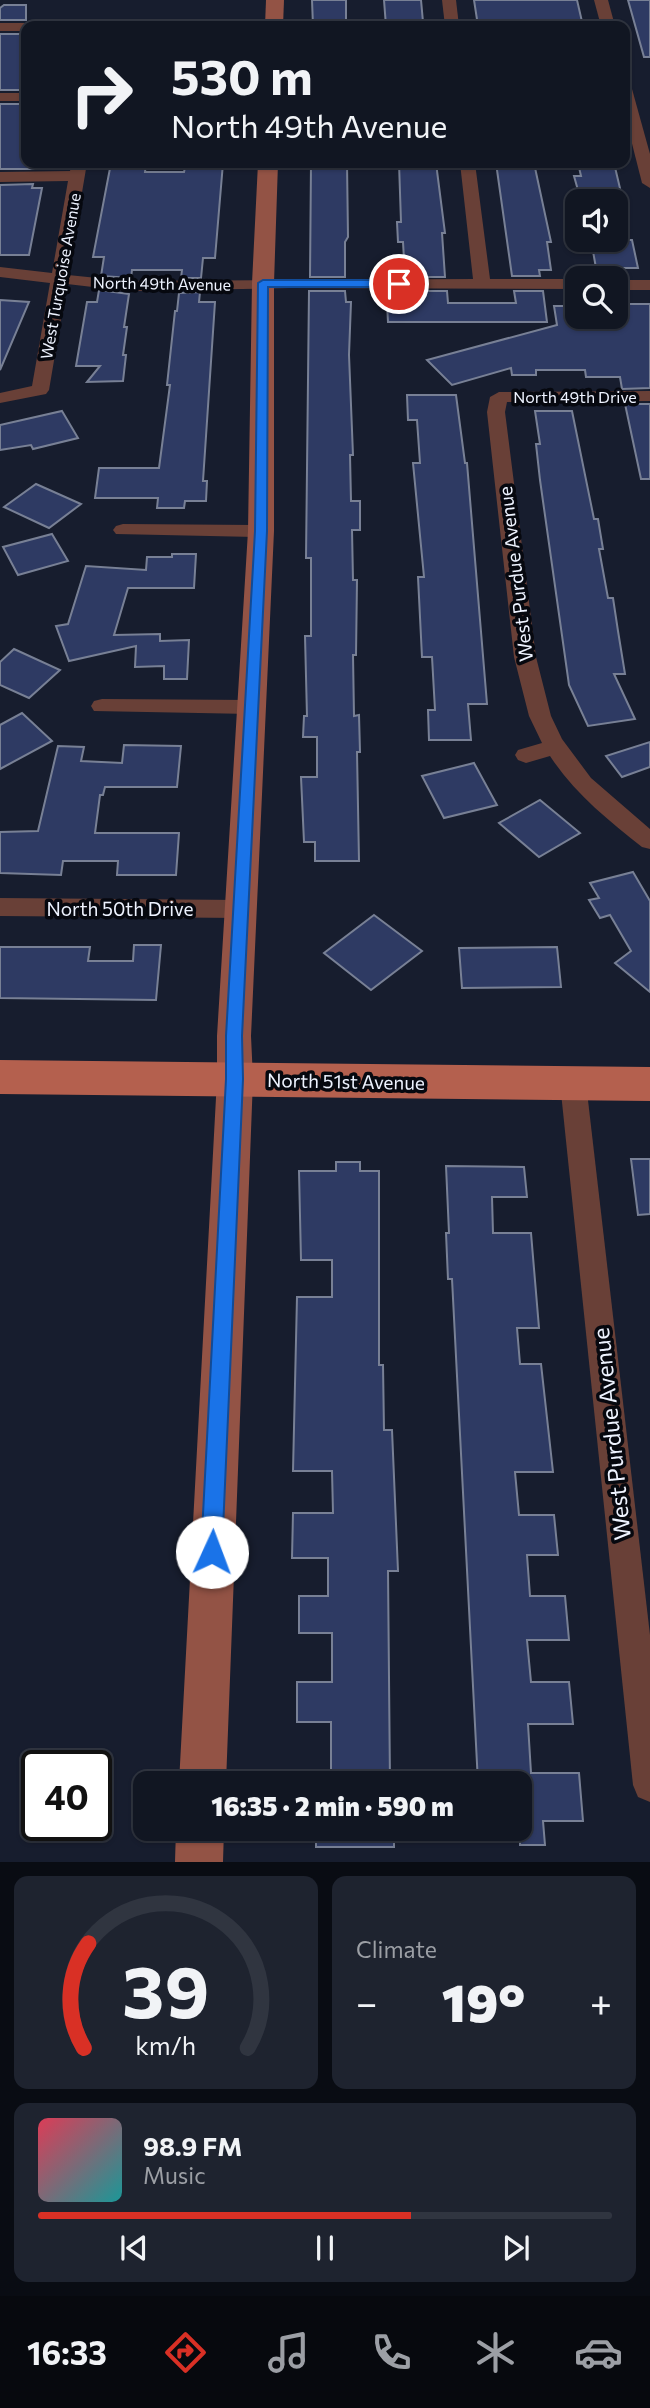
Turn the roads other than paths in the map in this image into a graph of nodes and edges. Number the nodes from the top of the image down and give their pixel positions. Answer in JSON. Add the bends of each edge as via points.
{"nodes":[{"id":1,"x":275,"y":0,"type":"edge"},
{"id":2,"x":449,"y":0,"type":"edge"},
{"id":3,"x":601,"y":0,"type":"edge"},
{"id":4,"x":274,"y":21,"type":"edge"},
{"id":5,"x":451,"y":21,"type":"edge"},
{"id":6,"x":607,"y":21,"type":"edge"},
{"id":7,"x":0,"y":27,"type":"edge"},
{"id":8,"x":21,"y":27,"type":"edge"},
{"id":9,"x":0,"y":97,"type":"edge"},
{"id":10,"x":21,"y":97,"type":"edge"},
{"id":11,"x":630,"y":108,"type":"edge"},
{"id":12,"x":268,"y":168,"type":"edge"},
{"id":13,"x":469,"y":168,"type":"edge"},
{"id":14,"x":78,"y":169,"type":"edge"},
{"id":15,"x":0,"y":177,"type":"edge"},
{"id":16,"x":650,"y":183,"type":"edge"},
{"id":17,"x":0,"y":272,"type":"edge"},
{"id":18,"x":59,"y":279,"type":"junction"},
{"id":19,"x":263,"y":283,"type":"junction"},
{"id":20,"x":482,"y":284,"type":"junction"},
{"id":21,"x":565,"y":284,"type":"edge"},
{"id":22,"x":628,"y":285,"type":"edge"},
{"id":23,"x":650,"y":285,"type":"edge"},
{"id":24,"x":650,"y":396,"type":"edge"},
{"id":25,"x":499,"y":397,"type":"joint"},
{"id":26,"x":0,"y":398,"type":"edge"},
{"id":27,"x":123,"y":530,"type":"dead end"},
{"id":28,"x":261,"y":531,"type":"junction"},
{"id":29,"x":102,"y":706,"type":"dead end"},
{"id":30,"x":250,"y":706,"type":"junction"},
{"id":31,"x":554,"y":747,"type":"junction"},
{"id":32,"x":526,"y":755,"type":"dead end"},
{"id":33,"x":650,"y":841,"type":"edge"},
{"id":34,"x":0,"y":907,"type":"edge"},
{"id":35,"x":241,"y":909,"type":"junction"},
{"id":36,"x":0,"y":1077,"type":"edge"},
{"id":37,"x":235,"y":1079,"type":"junction"},
{"id":38,"x":573,"y":1083,"type":"junction"},
{"id":39,"x":650,"y":1084,"type":"edge"},
{"id":40,"x":642,"y":1648,"type":"edge"},
{"id":41,"x":203,"y":1771,"type":"edge"},
{"id":42,"x":650,"y":1786,"type":"edge"},
{"id":43,"x":200,"y":1841,"type":"edge"},
{"id":44,"x":199,"y":1862,"type":"edge"}],
"edges":[{"from":1,"to":4,"type":"street"},
{"from":2,"to":5,"type":"street"},
{"from":3,"to":6,"type":"street"},
{"from":7,"to":8,"type":"street"},
{"from":9,"to":10,"type":"street"},
{"from":11,"to":16,"type":"street"},
{"from":12,"to":19,"type":"street"},
{"from":13,"to":20,"type":"street"},
{"from":14,"to":15,"type":"street"},
{"from":14,"to":18,"type":"street","name":"West Turquoise Avenue"},
{"from":17,"to":18,"type":"street","name":"North 49th Avenue"},
{"from":18,"to":19,"type":"street","name":"North 49th Avenue","via":[[127,286]]},
{"from":18,"to":26,"type":"street","name":"West Turquoise Avenue","via":[[40,390]]},
{"from":19,"to":20,"type":"street","name":"North 49th Avenue"},
{"from":19,"to":28,"type":"street"},
{"from":20,"to":21,"type":"street","name":"North 49th Avenue"},
{"from":22,"to":23,"type":"street"},
{"from":24,"to":25,"type":"street","name":"North 49th Drive"},
{"from":25,"to":31,"type":"street","name":"West Purdue Avenue","via":[[496,412],[529,687]]},
{"from":27,"to":28,"type":"street"},
{"from":28,"to":30,"type":"street"},
{"from":29,"to":30,"type":"street"},
{"from":30,"to":35,"type":"street"},
{"from":31,"to":32,"type":"street"},
{"from":31,"to":33,"type":"street","name":"West Purdue Avenue","via":[[606,807]]},
{"from":34,"to":35,"type":"street","name":"North 50th Drive"},
{"from":35,"to":37,"type":"street"},
{"from":36,"to":37,"type":"main road","name":"North 51st Avenue"},
{"from":37,"to":38,"type":"main road","name":"North 51st Avenue"},
{"from":37,"to":41,"type":"street"},
{"from":38,"to":39,"type":"main road","name":"North 51st Avenue"},
{"from":38,"to":40,"type":"street","name":"West Purdue Avenue"},
{"from":40,"to":42,"type":"street","name":"West Purdue Avenue"},
{"from":43,"to":44,"type":"street"}]}
